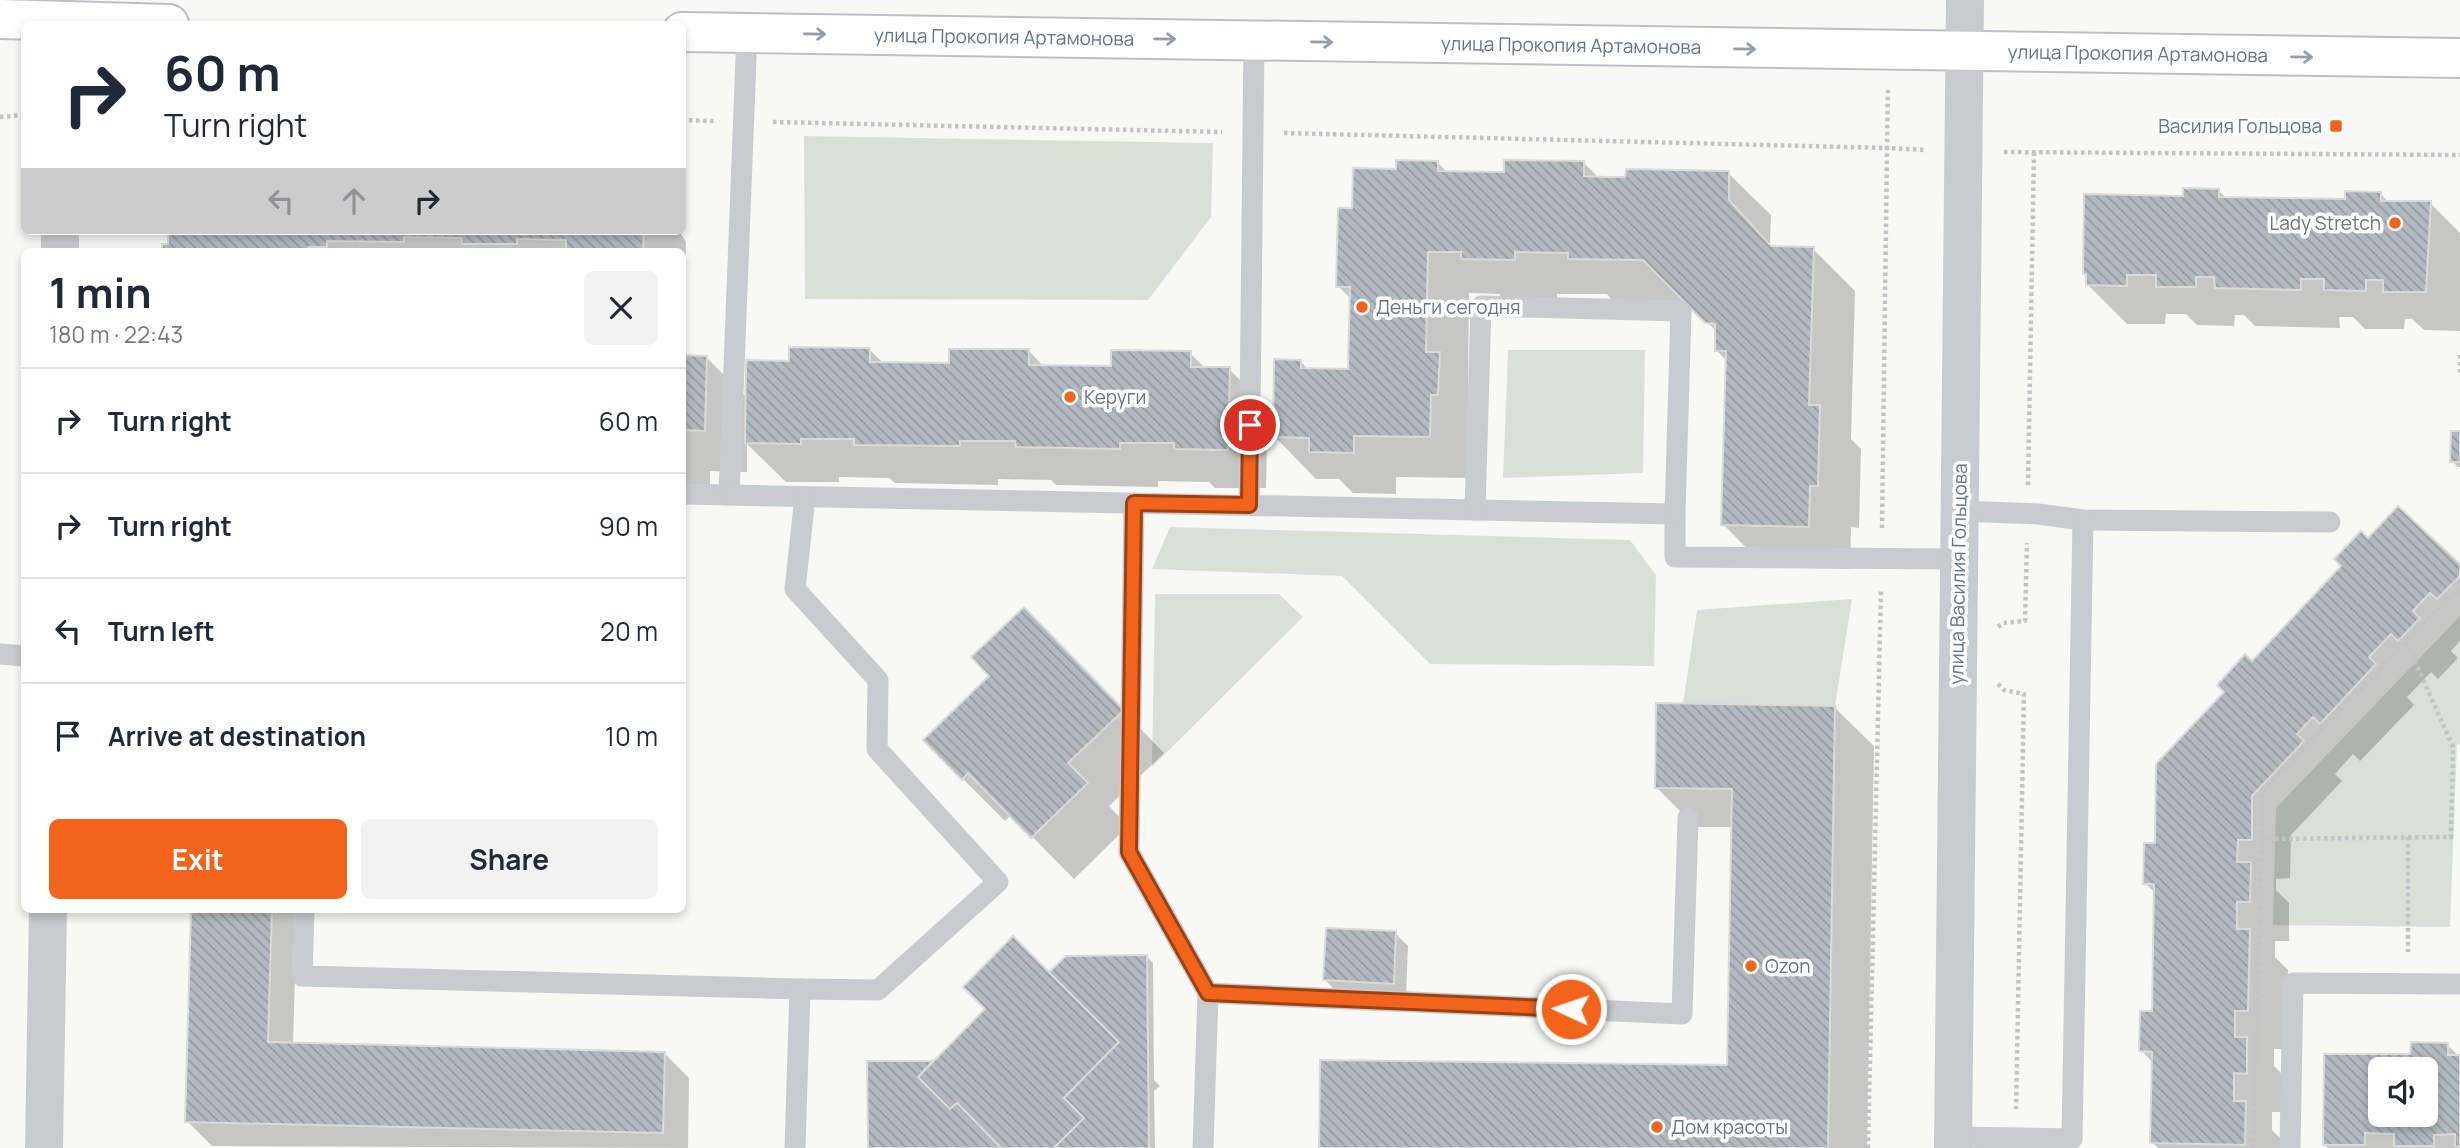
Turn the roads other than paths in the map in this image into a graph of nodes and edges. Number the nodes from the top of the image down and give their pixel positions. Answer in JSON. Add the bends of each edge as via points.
{"nodes":[{"id":1,"x":1965,"y":0,"type":"edge"},
{"id":2,"x":64,"y":16,"type":"edge"},
{"id":3,"x":0,"y":19,"type":"edge"},
{"id":4,"x":130,"y":21,"type":"edge"},
{"id":5,"x":686,"y":32,"type":"edge"},
{"id":6,"x":747,"y":33,"type":"junction"},
{"id":7,"x":1254,"y":40,"type":"junction"},
{"id":8,"x":1964,"y":52,"type":"junction"},
{"id":9,"x":2460,"y":58,"type":"edge"},
{"id":10,"x":686,"y":494,"type":"edge"},
{"id":11,"x":729,"y":495,"type":"junction"},
{"id":12,"x":805,"y":497,"type":"junction"},
{"id":13,"x":1134,"y":503,"type":"junction"},
{"id":14,"x":1249,"y":505,"type":"junction"},
{"id":15,"x":1475,"y":510,"type":"junction"},
{"id":16,"x":1958,"y":511,"type":"junction"},
{"id":17,"x":1675,"y":514,"type":"junction"},
{"id":18,"x":2083,"y":520,"type":"junction"},
{"id":19,"x":2330,"y":522,"type":"dead end"},
{"id":20,"x":1957,"y":559,"type":"junction"},
{"id":21,"x":0,"y":654,"type":"edge"},
{"id":22,"x":21,"y":656,"type":"edge"},
{"id":23,"x":1688,"y":818,"type":"dead end"},
{"id":24,"x":48,"y":913,"type":"edge"},
{"id":25,"x":304,"y":913,"type":"edge"},
{"id":26,"x":2460,"y":984,"type":"edge"},
{"id":27,"x":800,"y":989,"type":"junction"},
{"id":28,"x":1208,"y":993,"type":"junction"},
{"id":29,"x":1953,"y":1142,"type":"edge"},
{"id":30,"x":44,"y":1148,"type":"edge"},
{"id":31,"x":795,"y":1148,"type":"edge"},
{"id":32,"x":1203,"y":1148,"type":"edge"},
{"id":33,"x":2290,"y":1148,"type":"edge"}],
"edges":[{"from":1,"to":8,"type":"street","name":"улица Василия Гольцова"},
{"from":2,"to":3,"type":"street"},
{"from":2,"to":4,"type":"street"},
{"from":5,"to":6,"type":"street","name":"улица Прокопия Артамонова"},
{"from":6,"to":7,"type":"street","name":"улица Прокопия Артамонова","one_way":true},
{"from":6,"to":11,"type":"lane"},
{"from":7,"to":8,"type":"street","name":"улица Прокопия Артамонова","one_way":true},
{"from":7,"to":14,"type":"lane"},
{"from":8,"to":9,"type":"street","name":"улица Прокопия Артамонова","one_way":true},
{"from":8,"to":16,"type":"street","name":"улица Василия Гольцова"},
{"from":10,"to":11,"type":"lane"},
{"from":11,"to":12,"type":"lane"},
{"from":12,"to":13,"type":"lane"},
{"from":12,"to":27,"type":"lane","via":[[795,589],[878,680],[877,749],[998,882],[878,990]]},
{"from":13,"to":14,"type":"lane"},
{"from":13,"to":28,"type":"lane","via":[[1129,852]]},
{"from":14,"to":15,"type":"lane"},
{"from":15,"to":17,"type":"lane"},
{"from":15,"to":17,"type":"lane","via":[[1481,306],[1681,311]]},
{"from":16,"to":18,"type":"lane"},
{"from":16,"to":20,"type":"street","name":"улица Василия Гольцова"},
{"from":17,"to":20,"type":"lane","via":[[1675,557]]},
{"from":18,"to":19,"type":"lane"},
{"from":18,"to":29,"type":"lane","via":[[2072,1139]]},
{"from":20,"to":29,"type":"street","name":"улица Василия Гольцова"},
{"from":21,"to":22,"type":"lane"},
{"from":23,"to":28,"type":"lane","via":[[1682,1014]]},
{"from":24,"to":30,"type":"street"},
{"from":25,"to":27,"type":"lane","via":[[302,976]]},
{"from":26,"to":33,"type":"lane","via":[[2293,983]]},
{"from":27,"to":31,"type":"lane"},
{"from":28,"to":32,"type":"lane"}]}
